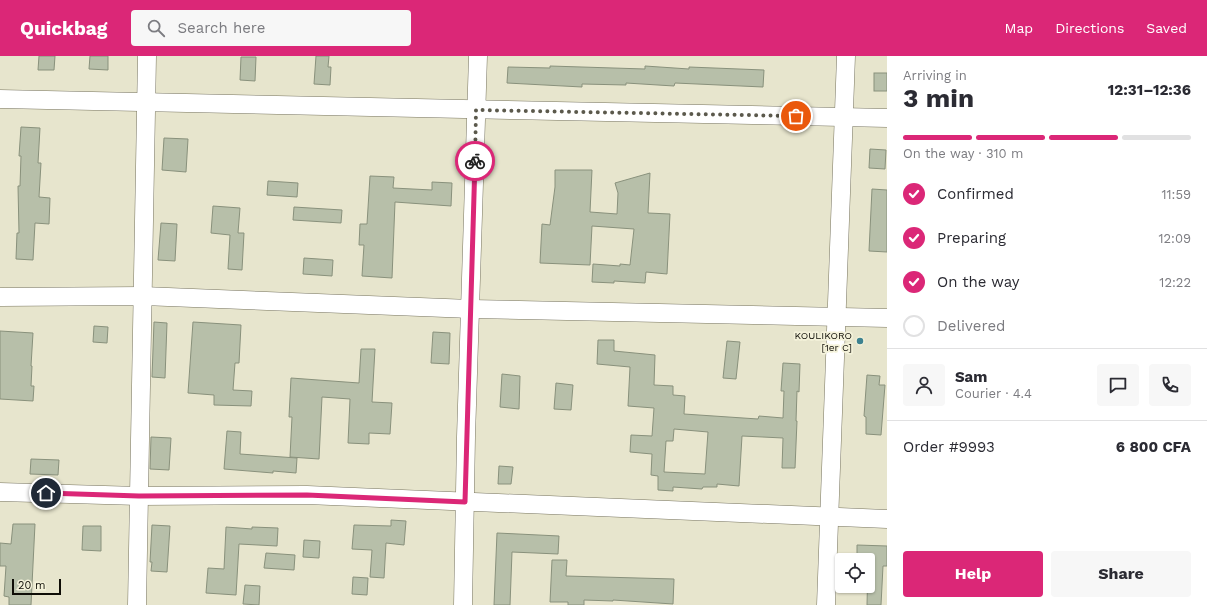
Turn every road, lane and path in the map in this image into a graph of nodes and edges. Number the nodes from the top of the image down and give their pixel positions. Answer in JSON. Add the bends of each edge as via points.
{"nodes":[{"id":1,"x":148,"y":56,"type":"edge"},
{"id":2,"x":478,"y":56,"type":"edge"},
{"id":3,"x":846,"y":56,"type":"edge"},
{"id":4,"x":0,"y":100,"type":"edge"},
{"id":5,"x":147,"y":103,"type":"junction"},
{"id":6,"x":476,"y":110,"type":"junction"},
{"id":7,"x":844,"y":118,"type":"junction"},
{"id":8,"x":887,"y":118,"type":"edge"},
{"id":9,"x":143,"y":296,"type":"junction"},
{"id":10,"x":0,"y":298,"type":"edge"},
{"id":11,"x":470,"y":309,"type":"junction"},
{"id":12,"x":837,"y":317,"type":"junction"},
{"id":13,"x":887,"y":318,"type":"edge"},
{"id":14,"x":0,"y":492,"type":"edge"},
{"id":15,"x":139,"y":496,"type":"junction"},
{"id":16,"x":465,"y":502,"type":"junction"},
{"id":17,"x":830,"y":517,"type":"junction"},
{"id":18,"x":887,"y":519,"type":"edge"},
{"id":19,"x":137,"y":605,"type":"edge"},
{"id":20,"x":463,"y":605,"type":"edge"},
{"id":21,"x":826,"y":605,"type":"edge"}],
"edges":[{"from":1,"to":5,"type":"street"},
{"from":2,"to":6,"type":"street"},
{"from":3,"to":7,"type":"street"},
{"from":4,"to":5,"type":"street"},
{"from":5,"to":6,"type":"street"},
{"from":5,"to":9,"type":"street"},
{"from":6,"to":7,"type":"street"},
{"from":6,"to":11,"type":"street"},
{"from":7,"to":8,"type":"street"},
{"from":7,"to":12,"type":"street"},
{"from":9,"to":10,"type":"street"},
{"from":9,"to":11,"type":"street"},
{"from":9,"to":15,"type":"street"},
{"from":11,"to":12,"type":"street"},
{"from":11,"to":16,"type":"street"},
{"from":12,"to":13,"type":"street"},
{"from":12,"to":17,"type":"street"},
{"from":14,"to":15,"type":"street"},
{"from":15,"to":16,"type":"street","via":[[307,495]]},
{"from":15,"to":19,"type":"street"},
{"from":16,"to":17,"type":"street"},
{"from":16,"to":20,"type":"street"},
{"from":17,"to":18,"type":"street"},
{"from":17,"to":21,"type":"street"}]}
